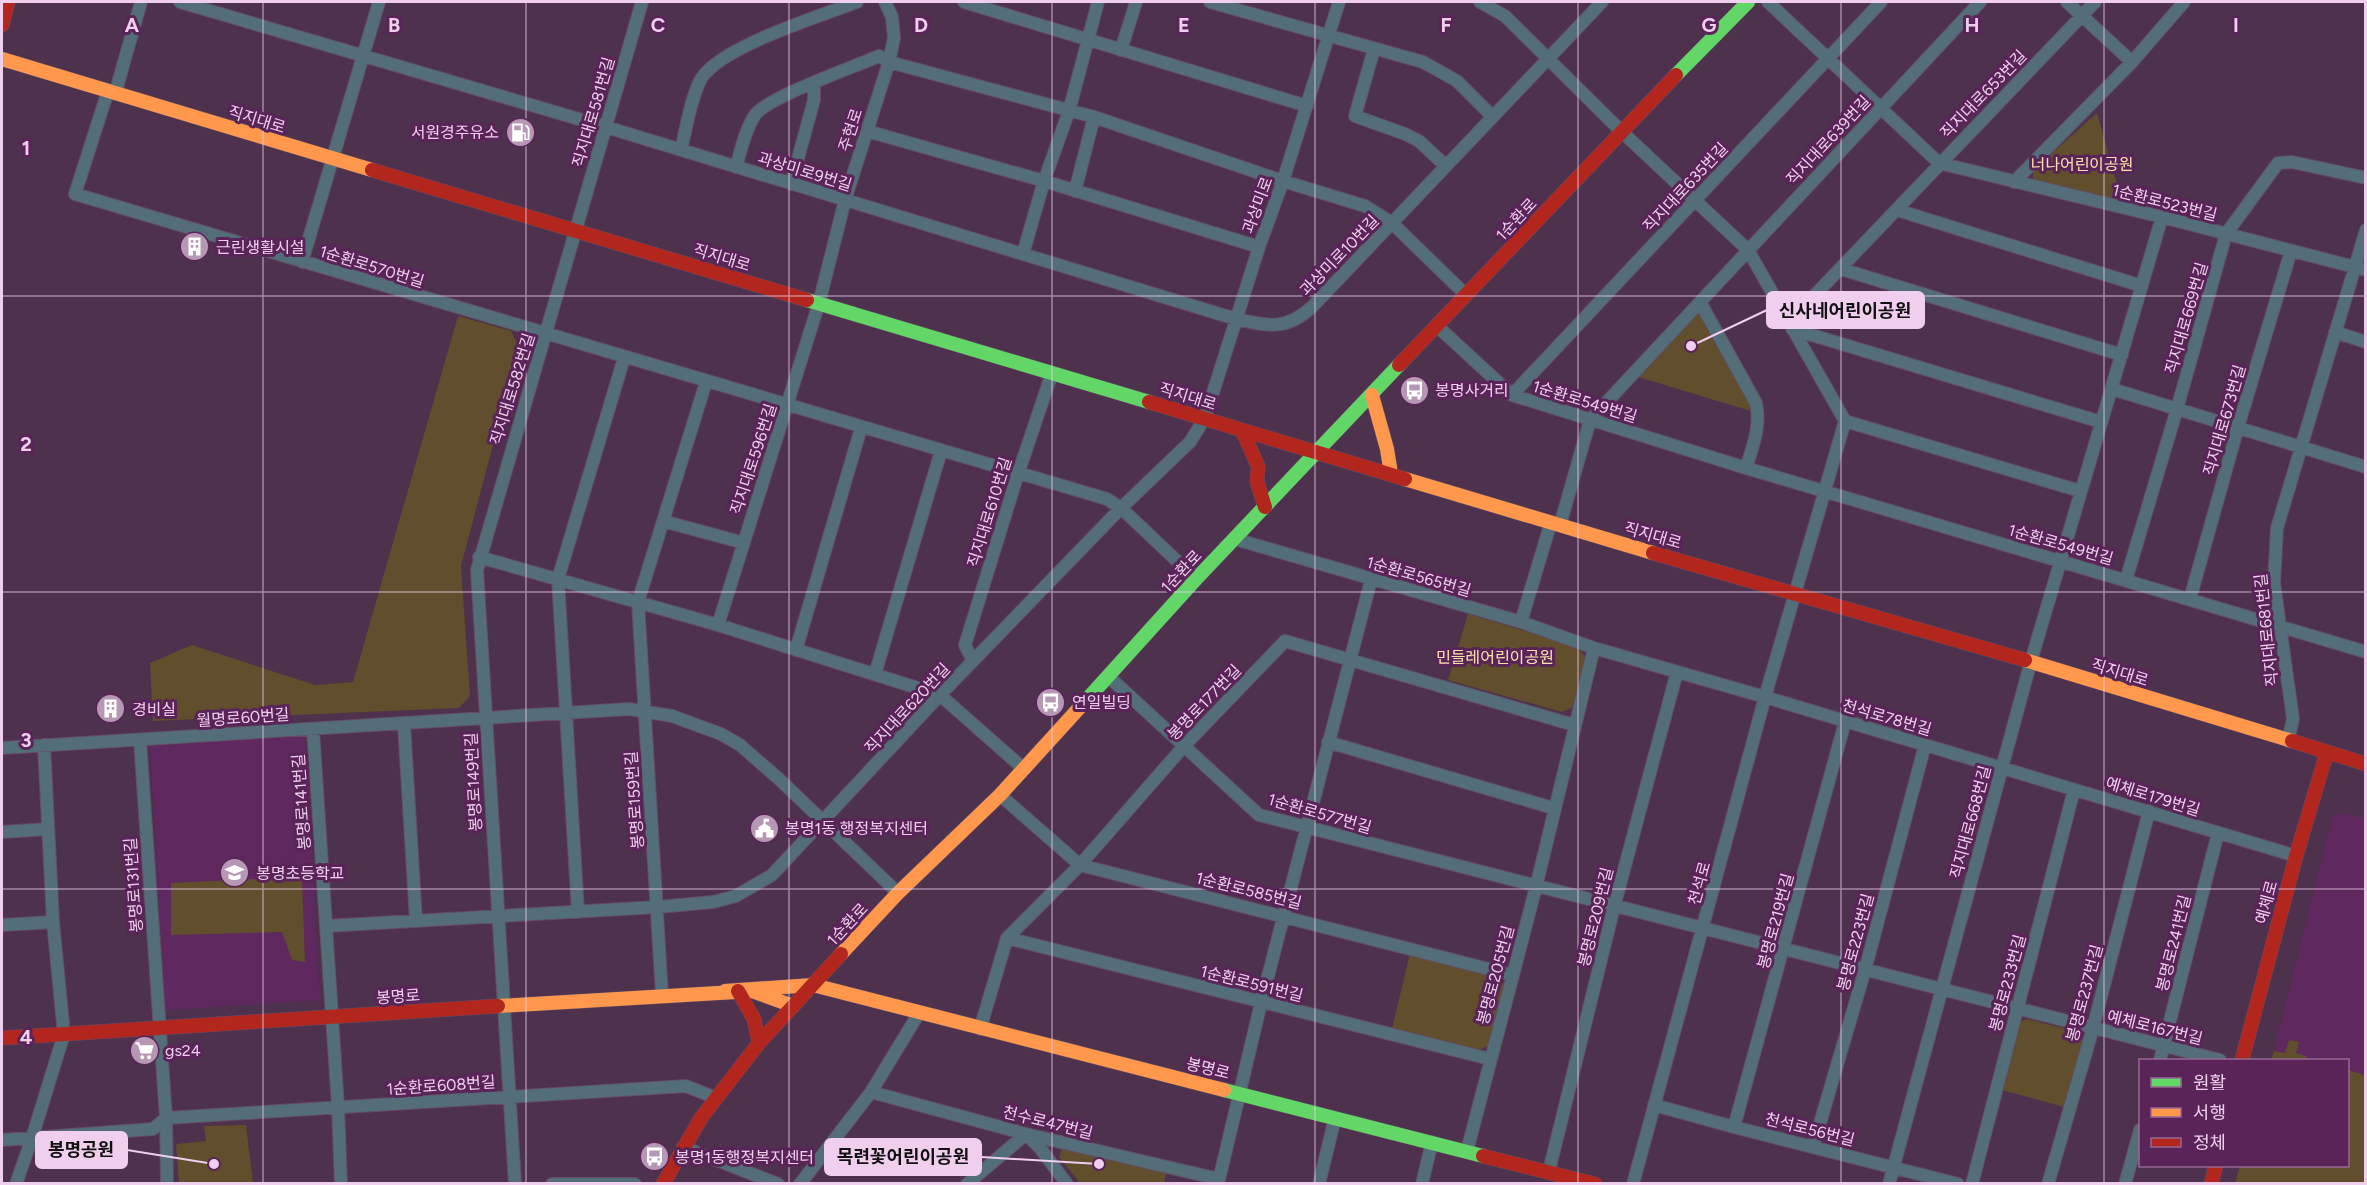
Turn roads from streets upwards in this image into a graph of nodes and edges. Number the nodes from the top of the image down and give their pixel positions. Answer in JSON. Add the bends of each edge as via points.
{"nodes":[{"id":1,"x":8,"y":2,"type":"edge"},
{"id":2,"x":141,"y":2,"type":"edge"},
{"id":3,"x":180,"y":2,"type":"edge"},
{"id":4,"x":379,"y":2,"type":"edge"},
{"id":5,"x":643,"y":2,"type":"edge"},
{"id":6,"x":857,"y":2,"type":"edge"},
{"id":7,"x":885,"y":2,"type":"edge"},
{"id":8,"x":964,"y":2,"type":"edge"},
{"id":9,"x":1098,"y":2,"type":"edge"},
{"id":10,"x":1136,"y":2,"type":"edge"},
{"id":11,"x":1210,"y":2,"type":"edge"},
{"id":12,"x":1339,"y":2,"type":"edge"},
{"id":13,"x":1480,"y":2,"type":"edge"},
{"id":14,"x":1602,"y":2,"type":"edge"},
{"id":15,"x":1748,"y":2,"type":"edge"},
{"id":16,"x":1768,"y":2,"type":"edge"},
{"id":17,"x":1881,"y":2,"type":"edge"},
{"id":18,"x":1980,"y":2,"type":"edge"},
{"id":19,"x":2067,"y":2,"type":"edge"},
{"id":20,"x":2095,"y":2,"type":"edge"},
{"id":21,"x":2184,"y":2,"type":"edge"},
{"id":22,"x":2082,"y":16,"type":"junction"},
{"id":23,"x":2,"y":25,"type":"edge"},
{"id":24,"x":1328,"y":37,"type":"junction"},
{"id":25,"x":1088,"y":38,"type":"junction"},
{"id":26,"x":1374,"y":49,"type":"junction"},
{"id":27,"x":1121,"y":50,"type":"junction"},
{"id":28,"x":363,"y":55,"type":"junction"},
{"id":29,"x":1548,"y":58,"type":"junction"},
{"id":30,"x":2,"y":59,"type":"edge"},
{"id":31,"x":1829,"y":59,"type":"junction"},
{"id":32,"x":889,"y":62,"type":"junction"},
{"id":33,"x":2132,"y":62,"type":"junction"},
{"id":34,"x":814,"y":83,"type":"junction"},
{"id":35,"x":111,"y":92,"type":"junction"},
{"id":36,"x":1307,"y":106,"type":"junction"},
{"id":37,"x":1880,"y":109,"type":"junction"},
{"id":38,"x":1069,"y":111,"type":"junction"},
{"id":39,"x":1492,"y":116,"type":"junction"},
{"id":40,"x":1094,"y":117,"type":"junction"},
{"id":41,"x":606,"y":127,"type":"junction"},
{"id":42,"x":867,"y":131,"type":"junction"},
{"id":43,"x":1621,"y":131,"type":"junction"},
{"id":44,"x":681,"y":150,"type":"junction"},
{"id":45,"x":334,"y":159,"type":"junction"},
{"id":46,"x":1939,"y":163,"type":"junction"},
{"id":47,"x":1446,"y":166,"type":"junction"},
{"id":48,"x":736,"y":167,"type":"junction"},
{"id":49,"x":2366,"y":178,"type":"edge"},
{"id":50,"x":1044,"y":181,"type":"junction"},
{"id":51,"x":1283,"y":181,"type":"junction"},
{"id":52,"x":2014,"y":182,"type":"junction"},
{"id":53,"x":791,"y":184,"type":"junction"},
{"id":54,"x":1075,"y":191,"type":"junction"},
{"id":55,"x":845,"y":200,"type":"junction"},
{"id":56,"x":1696,"y":200,"type":"junction"},
{"id":57,"x":1897,"y":210,"type":"junction"},
{"id":58,"x":2162,"y":217,"type":"junction"},
{"id":59,"x":1392,"y":223,"type":"junction"},
{"id":60,"x":2366,"y":230,"type":"edge"},
{"id":61,"x":576,"y":231,"type":"junction"},
{"id":62,"x":2226,"y":234,"type":"junction"},
{"id":63,"x":1259,"y":248,"type":"junction"},
{"id":64,"x":1748,"y":250,"type":"junction"},
{"id":65,"x":2291,"y":251,"type":"junction"},
{"id":66,"x":1023,"y":254,"type":"junction"},
{"id":67,"x":302,"y":262,"type":"junction"},
{"id":68,"x":2360,"y":268,"type":"edge"},
{"id":69,"x":1842,"y":269,"type":"junction"},
{"id":70,"x":2142,"y":286,"type":"junction"},
{"id":71,"x":1466,"y":295,"type":"junction"},
{"id":72,"x":1700,"y":302,"type":"junction"},
{"id":73,"x":819,"y":303,"type":"junction"},
{"id":74,"x":1236,"y":319,"type":"junction"},
{"id":75,"x":1791,"y":325,"type":"junction"},
{"id":76,"x":1437,"y":326,"type":"junction"},
{"id":77,"x":2335,"y":332,"type":"junction"},
{"id":78,"x":545,"y":335,"type":"junction"},
{"id":79,"x":2366,"y":342,"type":"edge"},
{"id":80,"x":2122,"y":355,"type":"junction"},
{"id":81,"x":624,"y":358,"type":"junction"},
{"id":82,"x":1052,"y":373,"type":"junction"},
{"id":83,"x":706,"y":382,"type":"junction"},
{"id":84,"x":2112,"y":389,"type":"junction"},
{"id":85,"x":1372,"y":395,"type":"junction"},
{"id":86,"x":1512,"y":395,"type":"junction"},
{"id":87,"x":788,"y":406,"type":"junction"},
{"id":88,"x":2177,"y":409,"type":"junction"},
{"id":89,"x":1204,"y":418,"type":"junction"},
{"id":90,"x":1590,"y":420,"type":"junction"},
{"id":91,"x":1845,"y":421,"type":"junction"},
{"id":92,"x":2101,"y":423,"type":"junction"},
{"id":93,"x":2238,"y":427,"type":"junction"},
{"id":94,"x":861,"y":428,"type":"junction"},
{"id":95,"x":1242,"y":430,"type":"junction"},
{"id":96,"x":2301,"y":446,"type":"junction"},
{"id":97,"x":941,"y":451,"type":"junction"},
{"id":98,"x":1317,"y":452,"type":"junction"},
{"id":99,"x":2366,"y":467,"type":"edge"},
{"id":100,"x":1746,"y":468,"type":"junction"},
{"id":101,"x":1018,"y":474,"type":"junction"},
{"id":102,"x":1391,"y":474,"type":"junction"},
{"id":103,"x":1824,"y":490,"type":"junction"},
{"id":104,"x":2080,"y":491,"type":"junction"},
{"id":105,"x":1265,"y":507,"type":"junction"},
{"id":106,"x":1121,"y":508,"type":"junction"},
{"id":107,"x":663,"y":521,"type":"junction"},
{"id":108,"x":1555,"y":524,"type":"junction"},
{"id":109,"x":1235,"y":539,"type":"junction"},
{"id":110,"x":744,"y":543,"type":"junction"},
{"id":111,"x":479,"y":557,"type":"junction"},
{"id":112,"x":2060,"y":561,"type":"junction"},
{"id":113,"x":558,"y":579,"type":"junction"},
{"id":114,"x":1196,"y":579,"type":"junction"},
{"id":115,"x":1371,"y":580,"type":"junction"},
{"id":116,"x":2126,"y":580,"type":"junction"},
{"id":117,"x":1796,"y":591,"type":"junction"},
{"id":118,"x":2190,"y":599,"type":"junction"},
{"id":119,"x":638,"y":602,"type":"junction"},
{"id":120,"x":1521,"y":622,"type":"junction"},
{"id":121,"x":718,"y":625,"type":"junction"},
{"id":122,"x":2281,"y":627,"type":"junction"},
{"id":123,"x":1594,"y":648,"type":"junction"},
{"id":124,"x":796,"y":650,"type":"junction"},
{"id":125,"x":2366,"y":652,"type":"edge"},
{"id":126,"x":1350,"y":660,"type":"junction"},
{"id":127,"x":973,"y":661,"type":"junction"},
{"id":128,"x":2031,"y":661,"type":"junction"},
{"id":129,"x":1677,"y":672,"type":"junction"},
{"id":130,"x":874,"y":674,"type":"junction"},
{"id":131,"x":1108,"y":676,"type":"junction"},
{"id":132,"x":940,"y":695,"type":"junction"},
{"id":133,"x":1765,"y":697,"type":"junction"},
{"id":134,"x":644,"y":712,"type":"junction"},
{"id":135,"x":565,"y":713,"type":"junction"},
{"id":136,"x":486,"y":719,"type":"junction"},
{"id":137,"x":1845,"y":722,"type":"junction"},
{"id":138,"x":404,"y":724,"type":"junction"},
{"id":139,"x":1574,"y":725,"type":"junction"},
{"id":140,"x":313,"y":729,"type":"junction"},
{"id":141,"x":140,"y":740,"type":"junction"},
{"id":142,"x":2288,"y":741,"type":"junction"},
{"id":143,"x":1328,"y":742,"type":"junction"},
{"id":144,"x":44,"y":745,"type":"junction"},
{"id":145,"x":1925,"y":745,"type":"junction"},
{"id":146,"x":1184,"y":746,"type":"junction"},
{"id":147,"x":2,"y":748,"type":"edge"},
{"id":148,"x":2327,"y":752,"type":"junction"},
{"id":149,"x":2366,"y":764,"type":"edge"},
{"id":150,"x":2001,"y":768,"type":"junction"},
{"id":151,"x":1024,"y":769,"type":"junction"},
{"id":152,"x":2074,"y":790,"type":"junction"},
{"id":153,"x":1000,"y":795,"type":"junction"},
{"id":154,"x":1553,"y":808,"type":"junction"},
{"id":155,"x":2149,"y":811,"type":"junction"},
{"id":156,"x":824,"y":822,"type":"junction"},
{"id":157,"x":1306,"y":828,"type":"junction"},
{"id":158,"x":48,"y":829,"type":"junction"},
{"id":159,"x":2,"y":832,"type":"edge"},
{"id":160,"x":2218,"y":833,"type":"junction"},
{"id":161,"x":2296,"y":856,"type":"junction"},
{"id":162,"x":1080,"y":865,"type":"junction"},
{"id":163,"x":1536,"y":887,"type":"junction"},
{"id":164,"x":898,"y":893,"type":"junction"},
{"id":165,"x":1614,"y":907,"type":"junction"},
{"id":166,"x":658,"y":908,"type":"junction"},
{"id":167,"x":578,"y":912,"type":"junction"},
{"id":168,"x":1284,"y":915,"type":"junction"},
{"id":169,"x":497,"y":916,"type":"junction"},
{"id":170,"x":416,"y":921,"type":"junction"},
{"id":171,"x":53,"y":922,"type":"junction"},
{"id":172,"x":2,"y":925,"type":"edge"},
{"id":173,"x":326,"y":926,"type":"junction"},
{"id":174,"x":1703,"y":929,"type":"junction"},
{"id":175,"x":1007,"y":938,"type":"junction"},
{"id":176,"x":1784,"y":950,"type":"junction"},
{"id":177,"x":1865,"y":970,"type":"junction"},
{"id":178,"x":1512,"y":975,"type":"junction"},
{"id":179,"x":813,"y":985,"type":"junction"},
{"id":180,"x":732,"y":991,"type":"junction"},
{"id":181,"x":1943,"y":991,"type":"junction"},
{"id":182,"x":662,"y":995,"type":"junction"},
{"id":183,"x":1261,"y":1003,"type":"junction"},
{"id":184,"x":504,"y":1006,"type":"junction"},
{"id":185,"x":793,"y":1006,"type":"junction"},
{"id":186,"x":2017,"y":1009,"type":"junction"},
{"id":187,"x":919,"y":1013,"type":"junction"},
{"id":188,"x":332,"y":1017,"type":"junction"},
{"id":189,"x":160,"y":1028,"type":"junction"},
{"id":190,"x":2093,"y":1028,"type":"junction"},
{"id":191,"x":980,"y":1029,"type":"junction"},
{"id":192,"x":64,"y":1034,"type":"junction"},
{"id":193,"x":2,"y":1038,"type":"edge"},
{"id":194,"x":759,"y":1043,"type":"junction"},
{"id":195,"x":2164,"y":1046,"type":"junction"},
{"id":196,"x":1490,"y":1059,"type":"junction"},
{"id":197,"x":2160,"y":1059,"type":"edge"},
{"id":198,"x":2216,"y":1059,"type":"edge"},
{"id":199,"x":2242,"y":1059,"type":"edge"},
{"id":200,"x":871,"y":1092,"type":"junction"},
{"id":201,"x":1239,"y":1092,"type":"junction"},
{"id":202,"x":509,"y":1097,"type":"junction"},
{"id":203,"x":716,"y":1098,"type":"junction"},
{"id":204,"x":1654,"y":1105,"type":"junction"},
{"id":205,"x":339,"y":1107,"type":"junction"},
{"id":206,"x":166,"y":1118,"type":"junction"},
{"id":207,"x":1335,"y":1118,"type":"junction"},
{"id":208,"x":1734,"y":1127,"type":"junction"},
{"id":209,"x":1026,"y":1134,"type":"junction"},
{"id":210,"x":2139,"y":1134,"type":"edge"},
{"id":211,"x":32,"y":1138,"type":"junction"},
{"id":212,"x":2,"y":1140,"type":"edge"},
{"id":213,"x":1432,"y":1142,"type":"junction"},
{"id":214,"x":683,"y":1147,"type":"junction"},
{"id":215,"x":1813,"y":1147,"type":"junction"},
{"id":216,"x":1467,"y":1151,"type":"junction"},
{"id":217,"x":1894,"y":1167,"type":"junction"},
{"id":218,"x":2216,"y":1167,"type":"edge"},
{"id":219,"x":1549,"y":1171,"type":"junction"},
{"id":220,"x":1218,"y":1181,"type":"edge"},
{"id":221,"x":16,"y":1184,"type":"edge"},
{"id":222,"x":167,"y":1184,"type":"edge"},
{"id":223,"x":341,"y":1184,"type":"edge"},
{"id":224,"x":515,"y":1184,"type":"edge"},
{"id":225,"x":552,"y":1184,"type":"edge"},
{"id":226,"x":635,"y":1184,"type":"edge"},
{"id":227,"x":663,"y":1184,"type":"edge"},
{"id":228,"x":778,"y":1184,"type":"edge"},
{"id":229,"x":801,"y":1184,"type":"edge"},
{"id":230,"x":967,"y":1184,"type":"edge"},
{"id":231,"x":1067,"y":1184,"type":"edge"},
{"id":232,"x":1318,"y":1184,"type":"edge"},
{"id":233,"x":1422,"y":1184,"type":"edge"},
{"id":234,"x":1596,"y":1184,"type":"edge"},
{"id":235,"x":1633,"y":1184,"type":"edge"},
{"id":236,"x":1889,"y":1184,"type":"edge"},
{"id":237,"x":1958,"y":1184,"type":"edge"},
{"id":238,"x":1972,"y":1184,"type":"edge"},
{"id":239,"x":2048,"y":1184,"type":"edge"},
{"id":240,"x":2125,"y":1184,"type":"edge"},
{"id":241,"x":2211,"y":1184,"type":"edge"}],
"edges":[{"from":1,"to":23,"type":"street"},
{"from":2,"to":35,"type":"street"},
{"from":3,"to":28,"type":"street","name":"과상미로9번길"},
{"from":4,"to":28,"type":"street"},
{"from":5,"to":41,"type":"street","name":"직지대로581번길"},
{"from":6,"to":44,"type":"street","via":[[745,46],[712,65],[701,79]]},
{"from":7,"to":32,"type":"street","name":"주현로","via":[[892,16],[894,38]]},
{"from":8,"to":25,"type":"street"},
{"from":9,"to":25,"type":"street"},
{"from":10,"to":27,"type":"street"},
{"from":11,"to":24,"type":"street"},
{"from":12,"to":24,"type":"street","name":"과상미로"},
{"from":13,"to":29,"type":"street","via":[[1505,16]]},
{"from":14,"to":29,"type":"street","name":"과상미로10번길"},
{"from":15,"to":43,"type":"street","name":"1순환로"},
{"from":16,"to":31,"type":"street","name":"1순환로523번길"},
{"from":17,"to":31,"type":"street","name":"직지대로635번길"},
{"from":18,"to":37,"type":"street","name":"직지대로639번길"},
{"from":19,"to":22,"type":"street"},
{"from":20,"to":22,"type":"street","name":"직지대로653번길"},
{"from":21,"to":33,"type":"street"},
{"from":22,"to":33,"type":"street"},
{"from":22,"to":46,"type":"street","name":"직지대로653번길"},
{"from":24,"to":26,"type":"street"},
{"from":24,"to":36,"type":"street","name":"과상미로"},
{"from":25,"to":27,"type":"street"},
{"from":25,"to":38,"type":"street"},
{"from":26,"to":39,"type":"street","via":[[1440,70],[1457,81]]},
{"from":26,"to":47,"type":"street","via":[[1355,116],[1412,137]]},
{"from":27,"to":36,"type":"street"},
{"from":28,"to":41,"type":"street","name":"과상미로9번길"},
{"from":28,"to":45,"type":"street"},
{"from":29,"to":39,"type":"street","name":"과상미로10번길"},
{"from":29,"to":43,"type":"street"},
{"from":30,"to":35,"type":"street","name":"직지대로"},
{"from":31,"to":37,"type":"street","name":"1순환로523번길"},
{"from":31,"to":56,"type":"street","name":"직지대로635번길"},
{"from":32,"to":34,"type":"street","via":[[879,56]]},
{"from":32,"to":38,"type":"street"},
{"from":32,"to":42,"type":"street","name":"주현로"},
{"from":33,"to":52,"type":"street"},
{"from":34,"to":48,"type":"street","via":[[772,101],[756,114]]},
{"from":34,"to":53,"type":"street","via":[[814,99]]},
{"from":35,"to":45,"type":"street","name":"직지대로"},
{"from":35,"to":67,"type":"street","name":"1순환로570번길","via":[[75,194]]},
{"from":36,"to":51,"type":"street","name":"과상미로"},
{"from":37,"to":46,"type":"street","name":"1순환로523번길"},
{"from":37,"to":64,"type":"street","name":"직지대로639번길"},
{"from":38,"to":40,"type":"street"},
{"from":38,"to":50,"type":"street"},
{"from":39,"to":47,"type":"street","name":"과상미로10번길"},
{"from":40,"to":51,"type":"street"},
{"from":40,"to":54,"type":"street"},
{"from":41,"to":44,"type":"street","name":"과상미로9번길"},
{"from":41,"to":61,"type":"street","name":"직지대로581번길"},
{"from":42,"to":50,"type":"street"},
{"from":42,"to":55,"type":"street","name":"주현로"},
{"from":43,"to":56,"type":"street"},
{"from":43,"to":71,"type":"street","name":"1순환로"},
{"from":44,"to":48,"type":"street","name":"과상미로9번길"},
{"from":45,"to":61,"type":"street","name":"직지대로"},
{"from":45,"to":67,"type":"street"},
{"from":46,"to":52,"type":"street","name":"1순환로523번길"},
{"from":46,"to":57,"type":"street","name":"직지대로653번길"},
{"from":47,"to":59,"type":"street","name":"과상미로10번길"},
{"from":48,"to":53,"type":"street","name":"과상미로9번길"},
{"from":49,"to":62,"type":"street","name":"직지대로669번길","via":[[2292,162],[2278,163]]},
{"from":50,"to":54,"type":"street"},
{"from":50,"to":66,"type":"street"},
{"from":51,"to":59,"type":"street","via":[[1365,206]]},
{"from":51,"to":63,"type":"street","name":"과상미로"},
{"from":52,"to":58,"type":"street","name":"1순환로523번길"},
{"from":53,"to":55,"type":"street","name":"과상미로9번길"},
{"from":54,"to":63,"type":"street"},
{"from":55,"to":66,"type":"street","name":"과상미로9번길"},
{"from":55,"to":73,"type":"street","name":"주현로"},
{"from":56,"to":64,"type":"street"},
{"from":56,"to":86,"type":"street","name":"직지대로635번길"},
{"from":57,"to":69,"type":"street","name":"직지대로653번길"},
{"from":57,"to":70,"type":"street"},
{"from":58,"to":62,"type":"street","name":"1순환로523번길"},
{"from":58,"to":70,"type":"street","name":"직지대로668번길"},
{"from":59,"to":71,"type":"street"},
{"from":59,"to":74,"type":"street","name":"과상미로10번길","via":[[1301,317],[1283,325]]},
{"from":60,"to":68,"type":"street","name":"직지대로681번길"},
{"from":61,"to":73,"type":"street","name":"직지대로"},
{"from":61,"to":78,"type":"street","name":"직지대로582번길"},
{"from":62,"to":65,"type":"street","name":"1순환로523번길"},
{"from":62,"to":88,"type":"street","name":"직지대로669번길"},
{"from":63,"to":74,"type":"street","name":"과상미로"},
{"from":64,"to":72,"type":"street","name":"직지대로639번길"},
{"from":64,"to":75,"type":"street"},
{"from":65,"to":68,"type":"street","name":"1순환로523번길"},
{"from":65,"to":93,"type":"street","name":"직지대로673번길"},
{"from":66,"to":74,"type":"street","name":"과상미로9번길"},
{"from":67,"to":78,"type":"street","name":"1순환로570번길"},
{"from":68,"to":77,"type":"street","name":"직지대로681번길"},
{"from":69,"to":75,"type":"street","name":"직지대로653번길"},
{"from":69,"to":80,"type":"street"},
{"from":70,"to":80,"type":"street","name":"직지대로668번길"},
{"from":71,"to":76,"type":"street","name":"1순환로"},
{"from":72,"to":90,"type":"street","name":"직지대로639번길"},
{"from":72,"to":100,"type":"street","via":[[1756,403],[1758,428]]},
{"from":73,"to":82,"type":"street","name":"직지대로"},
{"from":73,"to":87,"type":"street","name":"직지대로596번길"},
{"from":74,"to":89,"type":"street","name":"과상미로"},
{"from":75,"to":91,"type":"street"},
{"from":75,"to":92,"type":"street"},
{"from":76,"to":85,"type":"street","name":"1순환로"},
{"from":76,"to":86,"type":"street","name":"1순환로549번길"},
{"from":77,"to":79,"type":"street"},
{"from":77,"to":96,"type":"street","name":"직지대로681번길"},
{"from":78,"to":81,"type":"street","name":"1순환로570번길"},
{"from":78,"to":111,"type":"street","name":"직지대로582번길"},
{"from":80,"to":84,"type":"street","name":"직지대로668번길"},
{"from":81,"to":83,"type":"street","name":"1순환로570번길"},
{"from":81,"to":113,"type":"street"},
{"from":82,"to":89,"type":"street","name":"직지대로"},
{"from":82,"to":101,"type":"street","name":"직지대로610번길"},
{"from":83,"to":87,"type":"street","name":"1순환로570번길"},
{"from":83,"to":107,"type":"street"},
{"from":84,"to":88,"type":"street"},
{"from":84,"to":92,"type":"street","name":"직지대로668번길"},
{"from":85,"to":98,"type":"street","name":"1순환로"},
{"from":85,"to":102,"type":"street"},
{"from":86,"to":90,"type":"street","name":"1순환로549번길"},
{"from":87,"to":94,"type":"street","name":"1순환로570번길"},
{"from":87,"to":110,"type":"street","name":"직지대로596번길"},
{"from":88,"to":93,"type":"street"},
{"from":88,"to":116,"type":"street","name":"직지대로669번길"},
{"from":89,"to":95,"type":"street","name":"직지대로"},
{"from":89,"to":106,"type":"street","name":"직지대로620번길","via":[[1190,442]]},
{"from":90,"to":100,"type":"street","name":"1순환로549번길"},
{"from":90,"to":108,"type":"street","name":"직지대로639번길"},
{"from":91,"to":103,"type":"street"},
{"from":91,"to":104,"type":"street"},
{"from":92,"to":104,"type":"street","name":"직지대로668번길"},
{"from":93,"to":96,"type":"street"},
{"from":93,"to":118,"type":"street","name":"직지대로673번길"},
{"from":94,"to":97,"type":"street","name":"1순환로570번길"},
{"from":94,"to":124,"type":"street"},
{"from":95,"to":98,"type":"street","name":"직지대로"},
{"from":95,"to":105,"type":"street","via":[[1258,466],[1257,482]]},
{"from":96,"to":99,"type":"street"},
{"from":96,"to":122,"type":"street","name":"직지대로681번길","via":[[2277,528],[2274,583]]},
{"from":97,"to":101,"type":"street","name":"1순환로570번길"},
{"from":97,"to":130,"type":"street"},
{"from":98,"to":102,"type":"street","name":"직지대로"},
{"from":98,"to":105,"type":"street","name":"1순환로"},
{"from":100,"to":103,"type":"street","name":"1순환로549번길"},
{"from":101,"to":106,"type":"street","name":"1순환로570번길","via":[[1107,500]]},
{"from":101,"to":127,"type":"street","name":"직지대로610번길","via":[[965,645]]},
{"from":102,"to":108,"type":"street","name":"직지대로"},
{"from":103,"to":112,"type":"street","name":"1순환로549번길"},
{"from":103,"to":117,"type":"street"},
{"from":104,"to":112,"type":"street","name":"직지대로668번길"},
{"from":105,"to":109,"type":"street","name":"1순환로"},
{"from":106,"to":114,"type":"street","name":"1순환로570번길"},
{"from":106,"to":127,"type":"street","name":"직지대로620번길"},
{"from":107,"to":110,"type":"street"},
{"from":107,"to":119,"type":"street"},
{"from":108,"to":117,"type":"street","name":"직지대로"},
{"from":108,"to":120,"type":"street","name":"직지대로639번길"},
{"from":109,"to":114,"type":"street","name":"1순환로"},
{"from":109,"to":115,"type":"street","name":"1순환로565번길"},
{"from":110,"to":121,"type":"street","name":"직지대로596번길"},
{"from":111,"to":113,"type":"street"},
{"from":111,"to":136,"type":"street","name":"봉명로149번길"},
{"from":112,"to":116,"type":"street","name":"1순환로549번길"},
{"from":112,"to":128,"type":"street","name":"직지대로668번길"},
{"from":113,"to":119,"type":"street"},
{"from":113,"to":135,"type":"street"},
{"from":114,"to":131,"type":"street","name":"1순환로"},
{"from":115,"to":120,"type":"street","name":"1순환로565번길"},
{"from":115,"to":126,"type":"street"},
{"from":116,"to":118,"type":"street","name":"1순환로549번길"},
{"from":117,"to":128,"type":"street","name":"직지대로"},
{"from":117,"to":133,"type":"street","name":"천석로"},
{"from":118,"to":122,"type":"street","name":"1순환로549번길"},
{"from":119,"to":121,"type":"street"},
{"from":119,"to":134,"type":"street","name":"봉명로159번길"},
{"from":120,"to":123,"type":"street","name":"1순환로565번길"},
{"from":121,"to":124,"type":"street"},
{"from":122,"to":125,"type":"street","name":"1순환로549번길"},
{"from":122,"to":142,"type":"street","name":"직지대로681번길","via":[[2293,719]]},
{"from":123,"to":129,"type":"street","name":"1순환로565번길"},
{"from":123,"to":139,"type":"street","name":"봉명로205번길"},
{"from":124,"to":130,"type":"street"},
{"from":126,"to":139,"type":"street","name":"봉명로177번길"},
{"from":126,"to":143,"type":"street"},
{"from":126,"to":146,"type":"street","name":"봉명로177번길","via":[[1285,641]]},
{"from":127,"to":132,"type":"street","name":"직지대로620번길"},
{"from":128,"to":142,"type":"street","name":"직지대로"},
{"from":128,"to":150,"type":"street","name":"직지대로668번길"},
{"from":129,"to":133,"type":"street","name":"천석로78번길"},
{"from":129,"to":165,"type":"street","name":"봉명로209번길"},
{"from":130,"to":132,"type":"street"},
{"from":131,"to":146,"type":"street","name":"1순환로577번길"},
{"from":131,"to":151,"type":"street","name":"1순환로"},
{"from":132,"to":151,"type":"street"},
{"from":132,"to":156,"type":"street","name":"직지대로620번길"},
{"from":133,"to":137,"type":"street","name":"천석로78번길"},
{"from":133,"to":174,"type":"street","name":"천석로"},
{"from":134,"to":135,"type":"street","name":"월명로60번길","via":[[629,709]]},
{"from":134,"to":156,"type":"street","name":"월명로60번길","via":[[672,716],[740,745]]},
{"from":134,"to":166,"type":"street","name":"봉명로159번길"},
{"from":135,"to":136,"type":"street","name":"월명로60번길"},
{"from":135,"to":167,"type":"street"},
{"from":136,"to":138,"type":"street","name":"월명로60번길"},
{"from":136,"to":169,"type":"street","name":"봉명로149번길"},
{"from":137,"to":145,"type":"street","name":"천석로78번길"},
{"from":137,"to":176,"type":"street","name":"봉명로219번길"},
{"from":138,"to":140,"type":"street","name":"월명로60번길"},
{"from":138,"to":170,"type":"street"},
{"from":139,"to":154,"type":"street","name":"봉명로205번길"},
{"from":140,"to":141,"type":"street","name":"월명로60번길"},
{"from":140,"to":173,"type":"street","name":"봉명로141번길"},
{"from":141,"to":144,"type":"street","name":"월명로60번길"},
{"from":141,"to":189,"type":"street","name":"봉명로131번길"},
{"from":142,"to":148,"type":"street","name":"직지대로"},
{"from":143,"to":154,"type":"street"},
{"from":143,"to":157,"type":"street"},
{"from":144,"to":147,"type":"street","name":"월명로60번길"},
{"from":144,"to":158,"type":"street"},
{"from":145,"to":150,"type":"street","name":"천석로78번길"},
{"from":145,"to":177,"type":"street","name":"봉명로223번길"},
{"from":146,"to":157,"type":"street","name":"1순환로577번길","via":[[1259,815]]},
{"from":146,"to":162,"type":"street","name":"봉명로177번길"},
{"from":148,"to":149,"type":"street","name":"직지대로"},
{"from":148,"to":161,"type":"street","name":"예체로"},
{"from":150,"to":152,"type":"street","name":"예체로179번길"},
{"from":150,"to":181,"type":"street","name":"직지대로668번길"},
{"from":151,"to":153,"type":"street","name":"1순환로"},
{"from":152,"to":155,"type":"street","name":"예체로179번길"},
{"from":152,"to":186,"type":"street","name":"봉명로233번길"},
{"from":153,"to":162,"type":"street","name":"1순환로585번길"},
{"from":153,"to":164,"type":"street","name":"1순환로"},
{"from":154,"to":163,"type":"street","name":"봉명로205번길"},
{"from":155,"to":160,"type":"street","name":"예체로179번길"},
{"from":155,"to":190,"type":"street","name":"봉명로237번길"},
{"from":156,"to":164,"type":"street","name":"월명로60번길"},
{"from":156,"to":166,"type":"street","name":"직지대로620번길","via":[[754,888],[713,902]]},
{"from":157,"to":163,"type":"street","name":"1순환로577번길"},
{"from":157,"to":168,"type":"street"},
{"from":158,"to":159,"type":"street"},
{"from":158,"to":171,"type":"street"},
{"from":160,"to":161,"type":"street","name":"예체로179번길"},
{"from":160,"to":195,"type":"street","name":"봉명로241번길"},
{"from":161,"to":199,"type":"street","name":"예체로"},
{"from":162,"to":168,"type":"street","name":"1순환로585번길"},
{"from":162,"to":175,"type":"street","name":"봉명로177번길"},
{"from":163,"to":165,"type":"street","name":"1순환로577번길"},
{"from":163,"to":178,"type":"street","name":"봉명로205번길"},
{"from":164,"to":179,"type":"street","name":"1순환로"},
{"from":165,"to":174,"type":"street","name":"1순환로577번길"},
{"from":165,"to":219,"type":"street","name":"봉명로209번길"},
{"from":166,"to":167,"type":"street","name":"직지대로620번길"},
{"from":166,"to":182,"type":"street","name":"봉명로159번길"},
{"from":167,"to":169,"type":"street","name":"직지대로620번길"},
{"from":168,"to":178,"type":"street","name":"1순환로585번길"},
{"from":168,"to":183,"type":"street"},
{"from":169,"to":170,"type":"street","name":"직지대로620번길"},
{"from":169,"to":184,"type":"street","name":"봉명로149번길"},
{"from":170,"to":173,"type":"street","name":"직지대로620번길"},
{"from":171,"to":172,"type":"street"},
{"from":171,"to":192,"type":"street"},
{"from":173,"to":188,"type":"street","name":"봉명로141번길"},
{"from":174,"to":176,"type":"street","name":"예체로167번길"},
{"from":174,"to":204,"type":"street","name":"천석로"},
{"from":175,"to":183,"type":"street","name":"1순환로591번길"},
{"from":175,"to":191,"type":"street","name":"봉명로177번길"},
{"from":176,"to":177,"type":"street","name":"예체로167번길"},
{"from":176,"to":208,"type":"street","name":"봉명로219번길"},
{"from":177,"to":181,"type":"street","name":"예체로167번길"},
{"from":177,"to":215,"type":"street","name":"봉명로223번길"},
{"from":178,"to":196,"type":"street","name":"봉명로205번길"},
{"from":179,"to":180,"type":"street","name":"봉명로"},
{"from":179,"to":185,"type":"street","name":"1순환로"},
{"from":179,"to":187,"type":"street","name":"봉명로"},
{"from":180,"to":182,"type":"street","name":"봉명로"},
{"from":180,"to":185,"type":"street","name":"봉명로","via":[[752,991]]},
{"from":180,"to":194,"type":"street","via":[[754,1019]]},
{"from":181,"to":186,"type":"street","name":"예체로167번길"},
{"from":181,"to":217,"type":"street","name":"직지대로668번길"},
{"from":182,"to":184,"type":"street","name":"봉명로"},
{"from":183,"to":196,"type":"street","name":"1순환로591번길"},
{"from":183,"to":201,"type":"street"},
{"from":184,"to":188,"type":"street","name":"봉명로"},
{"from":184,"to":202,"type":"street","name":"봉명로149번길"},
{"from":185,"to":194,"type":"street","name":"1순환로"},
{"from":186,"to":190,"type":"street","name":"예체로167번길"},
{"from":186,"to":238,"type":"street","name":"봉명로233번길"},
{"from":187,"to":191,"type":"street","name":"봉명로"},
{"from":187,"to":200,"type":"street"},
{"from":188,"to":189,"type":"street","name":"봉명로"},
{"from":188,"to":205,"type":"street","name":"봉명로141번길"},
{"from":189,"to":192,"type":"street","name":"봉명로"},
{"from":189,"to":206,"type":"street","name":"봉명로131번길"},
{"from":190,"to":195,"type":"street","name":"예체로167번길"},
{"from":190,"to":239,"type":"street","name":"봉명로237번길"},
{"from":191,"to":201,"type":"street","name":"봉명로"},
{"from":192,"to":193,"type":"street","name":"봉명로"},
{"from":192,"to":211,"type":"street"},
{"from":194,"to":203,"type":"street","name":"1순환로"},
{"from":195,"to":197,"type":"street","name":"봉명로241번길"},
{"from":195,"to":198,"type":"street","name":"예체로167번길"},
{"from":196,"to":216,"type":"street","name":"봉명로205번길"},
{"from":200,"to":209,"type":"street","name":"천수로47번길"},
{"from":200,"to":229,"type":"street"},
{"from":201,"to":207,"type":"street","name":"봉명로"},
{"from":201,"to":220,"type":"street"},
{"from":202,"to":203,"type":"street","name":"1순환로608번길","via":[[686,1086]]},
{"from":202,"to":205,"type":"street","name":"1순환로608번길"},
{"from":202,"to":224,"type":"street","name":"봉명로149번길"},
{"from":203,"to":214,"type":"street","name":"1순환로"},
{"from":204,"to":208,"type":"street","name":"천석로56번길"},
{"from":204,"to":235,"type":"street","name":"천석로"},
{"from":205,"to":206,"type":"street","name":"1순환로608번길"},
{"from":205,"to":223,"type":"street","name":"봉명로141번길"},
{"from":206,"to":211,"type":"street","via":[[153,1129]]},
{"from":206,"to":222,"type":"street","name":"봉명로131번길"},
{"from":207,"to":213,"type":"street","name":"봉명로"},
{"from":207,"to":232,"type":"street"},
{"from":208,"to":215,"type":"street","name":"천석로56번길"},
{"from":209,"to":220,"type":"street","name":"천수로47번길"},
{"from":209,"to":230,"type":"street"},
{"from":209,"to":231,"type":"street"},
{"from":210,"to":240,"type":"street"},
{"from":211,"to":212,"type":"street"},
{"from":211,"to":221,"type":"street"},
{"from":213,"to":216,"type":"street","name":"봉명로"},
{"from":213,"to":233,"type":"street"},
{"from":214,"to":227,"type":"street","name":"1순환로"},
{"from":214,"to":228,"type":"street"},
{"from":215,"to":217,"type":"street","name":"천석로56번길"},
{"from":216,"to":219,"type":"street","name":"봉명로"},
{"from":217,"to":236,"type":"street","name":"직지대로668번길"},
{"from":217,"to":237,"type":"street","name":"천석로56번길"},
{"from":218,"to":241,"type":"street"},
{"from":219,"to":234,"type":"street","name":"봉명로"},
{"from":225,"to":226,"type":"street"}]}
